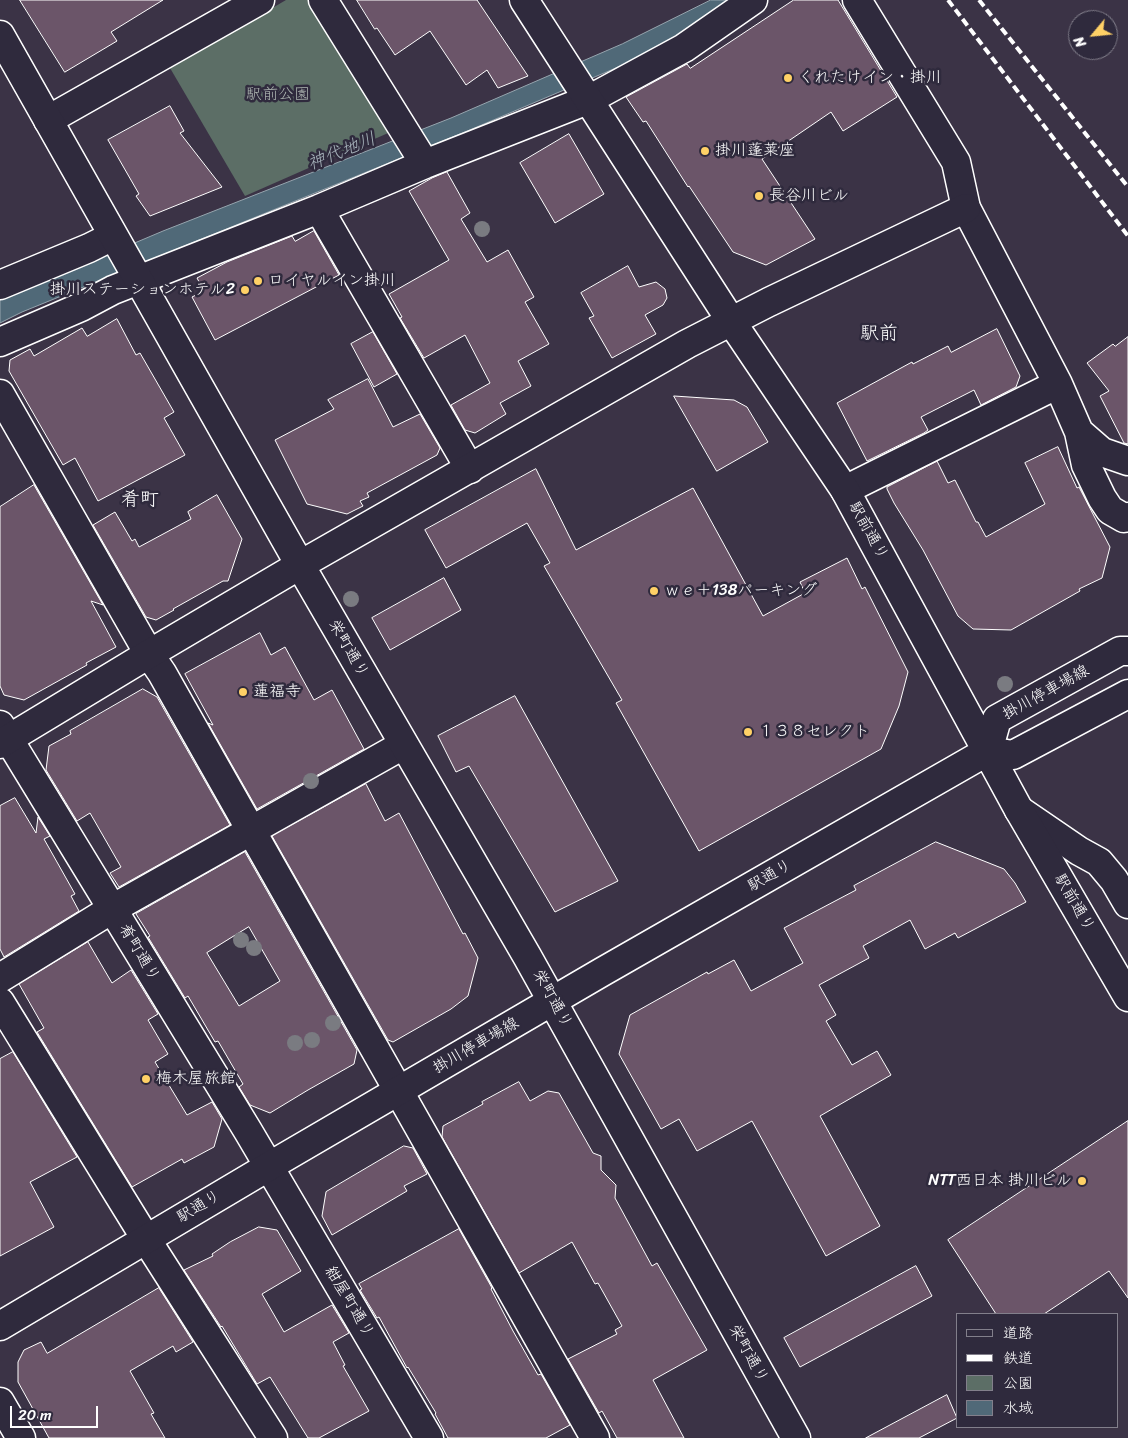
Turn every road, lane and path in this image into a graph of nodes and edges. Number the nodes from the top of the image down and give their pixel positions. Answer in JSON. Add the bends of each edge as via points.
{"nodes":[{"id":1,"x":260,"y":0,"type":"edge"},
{"id":2,"x":323,"y":0,"type":"edge"},
{"id":3,"x":524,"y":0,"type":"edge"},
{"id":4,"x":753,"y":0,"type":"edge"},
{"id":5,"x":857,"y":0,"type":"edge"},
{"id":6,"x":0,"y":35,"type":"edge"},
{"id":7,"x":590,"y":99,"type":"junction"},
{"id":8,"x":48,"y":120,"type":"junction"},
{"id":9,"x":424,"y":162,"type":"junction"},
{"id":10,"x":966,"y":208,"type":"junction"},
{"id":11,"x":319,"y":209,"type":"junction"},
{"id":12,"x":113,"y":236,"type":"junction"},
{"id":13,"x":139,"y":280,"type":"junction"},
{"id":14,"x":0,"y":285,"type":"edge"},
{"id":15,"x":731,"y":321,"type":"junction"},
{"id":16,"x":0,"y":342,"type":"edge"},
{"id":17,"x":1058,"y":384,"type":"junction"},
{"id":18,"x":0,"y":394,"type":"edge"},
{"id":19,"x":1078,"y":432,"type":"junction"},
{"id":20,"x":1128,"y":461,"type":"edge"},
{"id":21,"x":470,"y":469,"type":"junction"},
{"id":22,"x":845,"y":490,"type":"junction"},
{"id":23,"x":1128,"y":517,"type":"edge"},
{"id":24,"x":300,"y":565,"type":"junction"},
{"id":25,"x":1128,"y":651,"type":"edge"},
{"id":26,"x":149,"y":654,"type":"junction"},
{"id":27,"x":1128,"y":694,"type":"edge"},
{"id":28,"x":3,"y":736,"type":"edge"},
{"id":29,"x":403,"y":745,"type":"junction"},
{"id":30,"x":988,"y":751,"type":"junction"},
{"id":31,"x":1019,"y":810,"type":"junction"},
{"id":32,"x":251,"y":832,"type":"junction"},
{"id":33,"x":1128,"y":904,"type":"edge"},
{"id":34,"x":112,"y":909,"type":"junction"},
{"id":35,"x":0,"y":978,"type":"edge"},
{"id":36,"x":1128,"y":996,"type":"edge"},
{"id":37,"x":552,"y":1001,"type":"junction"},
{"id":38,"x":0,"y":1002,"type":"edge"},
{"id":39,"x":400,"y":1091,"type":"junction"},
{"id":40,"x":268,"y":1167,"type":"junction"},
{"id":41,"x":146,"y":1239,"type":"junction"},
{"id":42,"x":0,"y":1326,"type":"edge"},
{"id":43,"x":0,"y":1402,"type":"edge"},
{"id":44,"x":21,"y":1438,"type":"edge"},
{"id":45,"x":273,"y":1438,"type":"edge"},
{"id":46,"x":429,"y":1438,"type":"edge"},
{"id":47,"x":595,"y":1438,"type":"edge"},
{"id":48,"x":796,"y":1438,"type":"edge"}],
"edges":[{"from":1,"to":8,"type":"street"},
{"from":2,"to":9,"type":"street"},
{"from":3,"to":7,"type":"street","name":"駅前通り"},
{"from":4,"to":7,"type":"street","via":[[684,48]]},
{"from":5,"to":10,"type":"street","via":[[956,162]]},
{"from":6,"to":8,"type":"street","name":"栄町通り"},
{"from":7,"to":9,"type":"street"},
{"from":7,"to":15,"type":"street","name":"駅前通り"},
{"from":8,"to":12,"type":"street","name":"栄町通り"},
{"from":9,"to":11,"type":"street"},
{"from":10,"to":15,"type":"street"},
{"from":10,"to":17,"type":"street"},
{"from":11,"to":13,"type":"street"},
{"from":11,"to":21,"type":"street"},
{"from":12,"to":13,"type":"street","name":"栄町通り"},
{"from":12,"to":14,"type":"street"},
{"from":13,"to":16,"type":"street"},
{"from":13,"to":24,"type":"street","name":"栄町通り"},
{"from":15,"to":21,"type":"street"},
{"from":15,"to":22,"type":"street","name":"駅前通り"},
{"from":17,"to":19,"type":"street"},
{"from":17,"to":22,"type":"street"},
{"from":18,"to":26,"type":"street"},
{"from":19,"to":20,"type":"street","via":[[1102,452]]},
{"from":19,"to":23,"type":"street","via":[[1086,465],[1102,498],[1110,510]]},
{"from":21,"to":24,"type":"street"},
{"from":22,"to":30,"type":"street","name":"駅前通り"},
{"from":24,"to":26,"type":"street"},
{"from":24,"to":29,"type":"street","name":"栄町通り"},
{"from":25,"to":30,"type":"street","name":"掛川停車場線","via":[[1120,652],[997,720]]},
{"from":26,"to":28,"type":"street"},
{"from":26,"to":32,"type":"street"},
{"from":27,"to":30,"type":"street","via":[[1013,755]]},
{"from":28,"to":34,"type":"street","name":"肴町通り"},
{"from":29,"to":32,"type":"street"},
{"from":29,"to":37,"type":"street","name":"栄町通り"},
{"from":30,"to":31,"type":"street","name":"駅前通り"},
{"from":30,"to":37,"type":"street","name":"駅通り"},
{"from":31,"to":33,"type":"street","via":[[1099,862]]},
{"from":31,"to":36,"type":"street","name":"駅前通り"},
{"from":32,"to":34,"type":"street"},
{"from":32,"to":39,"type":"street"},
{"from":34,"to":35,"type":"street"},
{"from":34,"to":40,"type":"street","name":"肴町通り"},
{"from":37,"to":39,"type":"street","name":"掛川停車場線"},
{"from":37,"to":48,"type":"street","name":"栄町通り"},
{"from":38,"to":41,"type":"street"},
{"from":39,"to":40,"type":"street","name":"駅通り"},
{"from":39,"to":47,"type":"street"},
{"from":40,"to":41,"type":"street","name":"駅通り"},
{"from":40,"to":46,"type":"street","name":"紺屋町通リ"},
{"from":41,"to":42,"type":"street","name":"駅通り"},
{"from":41,"to":45,"type":"street"},
{"from":43,"to":44,"type":"street"}]}
